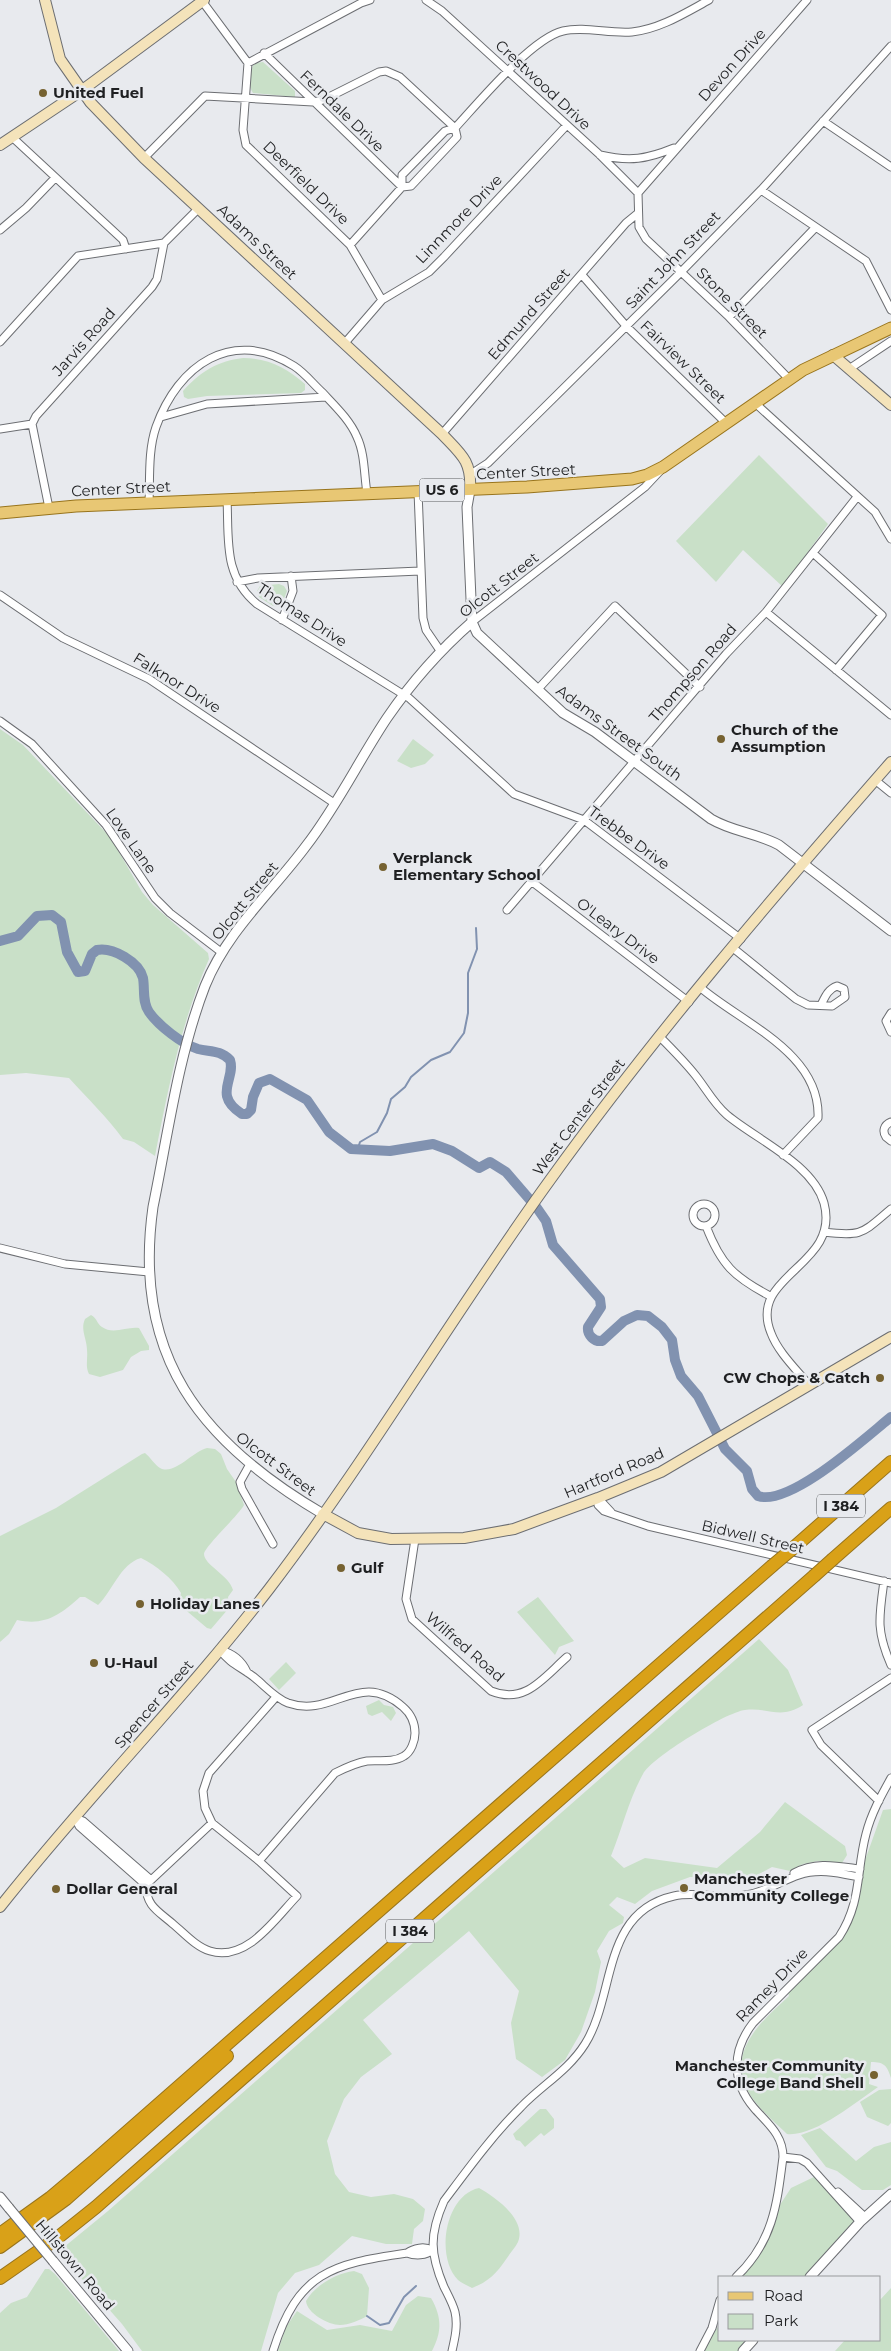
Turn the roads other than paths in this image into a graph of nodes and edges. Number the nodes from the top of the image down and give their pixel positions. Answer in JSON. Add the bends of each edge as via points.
{"nodes":[{"id":1,"x":45,"y":0,"type":"edge"},
{"id":2,"x":370,"y":0,"type":"edge"},
{"id":3,"x":426,"y":0,"type":"edge"},
{"id":4,"x":709,"y":0,"type":"edge"},
{"id":5,"x":807,"y":0,"type":"edge"},
{"id":6,"x":203,"y":1,"type":"edge"},
{"id":7,"x":891,"y":46,"type":"edge"},
{"id":8,"x":264,"y":53,"type":"junction"},
{"id":9,"x":888,"y":55,"type":"edge"},
{"id":10,"x":248,"y":63,"type":"junction"},
{"id":11,"x":509,"y":72,"type":"junction"},
{"id":12,"x":81,"y":91,"type":"junction"},
{"id":13,"x":244,"y":97,"type":"junction"},
{"id":14,"x":313,"y":102,"type":"junction"},
{"id":15,"x":823,"y":121,"type":"junction"},
{"id":16,"x":566,"y":126,"type":"junction"},
{"id":17,"x":455,"y":128,"type":"junction"},
{"id":18,"x":12,"y":137,"type":"junction"},
{"id":19,"x":0,"y":145,"type":"edge"},
{"id":20,"x":676,"y":147,"type":"junction"},
{"id":21,"x":600,"y":155,"type":"junction"},
{"id":22,"x":144,"y":158,"type":"junction"},
{"id":23,"x":891,"y":166,"type":"edge"},
{"id":24,"x":55,"y":178,"type":"junction"},
{"id":25,"x":402,"y":187,"type":"junction"},
{"id":26,"x":761,"y":190,"type":"junction"},
{"id":27,"x":638,"y":193,"type":"junction"},
{"id":28,"x":198,"y":208,"type":"junction"},
{"id":29,"x":637,"y":214,"type":"junction"},
{"id":30,"x":815,"y":228,"type":"junction"},
{"id":31,"x":0,"y":230,"type":"edge"},
{"id":32,"x":164,"y":243,"type":"junction"},
{"id":33,"x":350,"y":244,"type":"junction"},
{"id":34,"x":126,"y":249,"type":"junction"},
{"id":35,"x":681,"y":272,"type":"junction"},
{"id":36,"x":582,"y":275,"type":"junction"},
{"id":37,"x":382,"y":300,"type":"junction"},
{"id":38,"x":891,"y":310,"type":"edge"},
{"id":39,"x":728,"y":317,"type":"junction"},
{"id":40,"x":627,"y":327,"type":"junction"},
{"id":41,"x":891,"y":328,"type":"edge"},
{"id":42,"x":891,"y":341,"type":"edge"},
{"id":43,"x":0,"y":342,"type":"edge"},
{"id":44,"x":344,"y":344,"type":"junction"},
{"id":45,"x":833,"y":356,"type":"junction"},
{"id":46,"x":849,"y":369,"type":"junction"},
{"id":47,"x":789,"y":379,"type":"junction"},
{"id":48,"x":326,"y":397,"type":"junction"},
{"id":49,"x":755,"y":403,"type":"junction"},
{"id":50,"x":891,"y":405,"type":"edge"},
{"id":51,"x":161,"y":417,"type":"junction"},
{"id":52,"x":726,"y":423,"type":"junction"},
{"id":53,"x":32,"y":424,"type":"junction"},
{"id":54,"x":0,"y":429,"type":"edge"},
{"id":55,"x":442,"y":434,"type":"junction"},
{"id":56,"x":663,"y":467,"type":"junction"},
{"id":57,"x":471,"y":474,"type":"junction"},
{"id":58,"x":470,"y":490,"type":"junction"},
{"id":59,"x":418,"y":491,"type":"junction"},
{"id":60,"x":367,"y":493,"type":"junction"},
{"id":61,"x":857,"y":497,"type":"junction"},
{"id":62,"x":227,"y":499,"type":"junction"},
{"id":63,"x":149,"y":502,"type":"junction"},
{"id":64,"x":48,"y":508,"type":"junction"},
{"id":65,"x":0,"y":513,"type":"edge"},
{"id":66,"x":891,"y":539,"type":"edge"},
{"id":67,"x":814,"y":554,"type":"junction"},
{"id":68,"x":420,"y":571,"type":"junction"},
{"id":69,"x":292,"y":576,"type":"junction"},
{"id":70,"x":236,"y":582,"type":"junction"},
{"id":71,"x":0,"y":595,"type":"edge"},
{"id":72,"x":766,"y":612,"type":"junction"},
{"id":73,"x":282,"y":620,"type":"junction"},
{"id":74,"x":472,"y":622,"type":"junction"},
{"id":75,"x":441,"y":652,"type":"junction"},
{"id":76,"x":836,"y":670,"type":"junction"},
{"id":77,"x":700,"y":687,"type":"junction"},
{"id":78,"x":538,"y":689,"type":"junction"},
{"id":79,"x":404,"y":695,"type":"junction"},
{"id":80,"x":891,"y":715,"type":"edge"},
{"id":81,"x":0,"y":721,"type":"edge"},
{"id":82,"x":634,"y":761,"type":"junction"},
{"id":83,"x":891,"y":762,"type":"edge"},
{"id":84,"x":875,"y":780,"type":"junction"},
{"id":85,"x":891,"y":793,"type":"edge"},
{"id":86,"x":334,"y":803,"type":"junction"},
{"id":87,"x":584,"y":820,"type":"junction"},
{"id":88,"x":804,"y":864,"type":"junction"},
{"id":89,"x":531,"y":882,"type":"junction"},
{"id":90,"x":507,"y":910,"type":"dead end"},
{"id":91,"x":890,"y":928,"type":"edge"},
{"id":92,"x":741,"y":939,"type":"junction"},
{"id":93,"x":733,"y":948,"type":"junction"},
{"id":94,"x":221,"y":952,"type":"junction"},
{"id":95,"x":700,"y":988,"type":"junction"},
{"id":96,"x":689,"y":1002,"type":"junction"},
{"id":97,"x":821,"y":1005,"type":"dead end"},
{"id":98,"x":891,"y":1013,"type":"edge"},
{"id":99,"x":891,"y":1032,"type":"edge"},
{"id":100,"x":660,"y":1038,"type":"junction"},
{"id":101,"x":891,"y":1122,"type":"edge"},
{"id":102,"x":891,"y":1141,"type":"edge"},
{"id":103,"x":783,"y":1155,"type":"junction"},
{"id":104,"x":891,"y":1209,"type":"edge"},
{"id":105,"x":706,"y":1226,"type":"dead end"},
{"id":106,"x":824,"y":1232,"type":"junction"},
{"id":107,"x":0,"y":1248,"type":"edge"},
{"id":108,"x":149,"y":1272,"type":"junction"},
{"id":109,"x":770,"y":1296,"type":"junction"},
{"id":110,"x":891,"y":1337,"type":"edge"},
{"id":111,"x":809,"y":1385,"type":"junction"},
{"id":112,"x":891,"y":1462,"type":"edge"},
{"id":113,"x":250,"y":1464,"type":"junction"},
{"id":114,"x":598,"y":1498,"type":"junction"},
{"id":115,"x":891,"y":1508,"type":"edge"},
{"id":116,"x":323,"y":1514,"type":"junction"},
{"id":117,"x":415,"y":1539,"type":"junction"},
{"id":118,"x":272,"y":1544,"type":"dead end"},
{"id":119,"x":887,"y":1582,"type":"edge"},
{"id":120,"x":220,"y":1650,"type":"junction"},
{"id":121,"x":567,"y":1657,"type":"dead end"},
{"id":122,"x":891,"y":1664,"type":"edge"},
{"id":123,"x":891,"y":1678,"type":"edge"},
{"id":124,"x":276,"y":1697,"type":"junction"},
{"id":125,"x":891,"y":1778,"type":"edge"},
{"id":126,"x":879,"y":1800,"type":"junction"},
{"id":127,"x":74,"y":1818,"type":"junction"},
{"id":128,"x":212,"y":1823,"type":"junction"},
{"id":129,"x":259,"y":1861,"type":"junction"},
{"id":130,"x":859,"y":1873,"type":"junction"},
{"id":131,"x":419,"y":1877,"type":"junction"},
{"id":132,"x":148,"y":1883,"type":"junction"},
{"id":133,"x":0,"y":1907,"type":"edge"},
{"id":134,"x":783,"y":2157,"type":"junction"},
{"id":135,"x":891,"y":2194,"type":"edge"},
{"id":136,"x":0,"y":2197,"type":"edge"},
{"id":137,"x":863,"y":2220,"type":"junction"},
{"id":138,"x":0,"y":2234,"type":"edge"},
{"id":139,"x":0,"y":2247,"type":"edge"},
{"id":140,"x":432,"y":2250,"type":"junction"},
{"id":141,"x":737,"y":2276,"type":"edge"},
{"id":142,"x":811,"y":2276,"type":"edge"},
{"id":143,"x":0,"y":2278,"type":"edge"},
{"id":144,"x":718,"y":2307,"type":"edge"},
{"id":145,"x":752,"y":2341,"type":"edge"},
{"id":146,"x":128,"y":2351,"type":"edge"},
{"id":147,"x":274,"y":2351,"type":"edge"},
{"id":148,"x":452,"y":2351,"type":"edge"},
{"id":149,"x":700,"y":2351,"type":"edge"},
{"id":150,"x":743,"y":2351,"type":"edge"}],
"edges":[{"from":1,"to":12,"type":"main road","name":"Adams Street","via":[[58,54]]},
{"from":2,"to":8,"type":"street"},
{"from":3,"to":11,"type":"street","name":"Crestwood Drive"},
{"from":4,"to":11,"type":"street","via":[[675,19],[632,32],[562,31],[538,43]]},
{"from":5,"to":20,"type":"street","name":"Devon Drive"},
{"from":6,"to":10,"type":"street"},
{"from":6,"to":12,"type":"main road"},
{"from":7,"to":9,"type":"street","name":"Saint John Street"},
{"from":8,"to":10,"type":"street"},
{"from":8,"to":14,"type":"street","name":"Ferndale Drive"},
{"from":9,"to":15,"type":"street","name":"Saint John Street"},
{"from":10,"to":13,"type":"street","name":"Deerfield Drive"},
{"from":11,"to":16,"type":"street","name":"Crestwood Drive"},
{"from":11,"to":17,"type":"street"},
{"from":12,"to":18,"type":"main road"},
{"from":12,"to":22,"type":"main road","name":"Adams Street"},
{"from":13,"to":14,"type":"street"},
{"from":13,"to":22,"type":"street","via":[[205,96]]},
{"from":13,"to":33,"type":"street","name":"Deerfield Drive","via":[[246,145]]},
{"from":14,"to":17,"type":"street","via":[[386,71],[400,77]]},
{"from":14,"to":25,"type":"street","name":"Ferndale Drive"},
{"from":15,"to":23,"type":"street"},
{"from":15,"to":26,"type":"street","name":"Saint John Street"},
{"from":16,"to":21,"type":"street","name":"Crestwood Drive"},
{"from":16,"to":37,"type":"street","name":"Linnmore Drive","via":[[429,272]]},
{"from":17,"to":25,"type":"street","via":[[445,131],[402,175]]},
{"from":17,"to":25,"type":"street","via":[[457,137],[411,186]]},
{"from":18,"to":19,"type":"main road"},
{"from":18,"to":24,"type":"street"},
{"from":20,"to":21,"type":"street","name":"Devon Drive","via":[[650,158]]},
{"from":20,"to":27,"type":"street","name":"Devon Drive"},
{"from":21,"to":27,"type":"street","name":"Crestwood Drive"},
{"from":22,"to":28,"type":"main road","name":"Adams Street"},
{"from":24,"to":31,"type":"street"},
{"from":24,"to":34,"type":"street","via":[[123,240]]},
{"from":25,"to":33,"type":"street"},
{"from":26,"to":30,"type":"street"},
{"from":26,"to":35,"type":"street","name":"Saint John Street"},
{"from":27,"to":29,"type":"street","name":"Stone Street"},
{"from":28,"to":32,"type":"street"},
{"from":28,"to":44,"type":"main road","name":"Adams Street"},
{"from":29,"to":35,"type":"street","name":"Stone Street","via":[[646,240]]},
{"from":29,"to":36,"type":"street","name":"Edmund Street"},
{"from":30,"to":38,"type":"street","via":[[866,261]]},
{"from":30,"to":39,"type":"street"},
{"from":32,"to":34,"type":"street"},
{"from":32,"to":53,"type":"street","name":"Jarvis Road","via":[[157,279],[152,287]]},
{"from":33,"to":37,"type":"street","name":"Deerfield Drive"},
{"from":34,"to":43,"type":"street","via":[[78,256]]},
{"from":35,"to":39,"type":"street","name":"Stone Street"},
{"from":35,"to":40,"type":"street","name":"Saint John Street"},
{"from":36,"to":40,"type":"street","name":"Fairview Street"},
{"from":36,"to":55,"type":"street","name":"Edmund Street"},
{"from":37,"to":44,"type":"street","name":"Linnmore Drive"},
{"from":39,"to":47,"type":"street","name":"Stone Street"},
{"from":40,"to":52,"type":"street","name":"Fairview Street"},
{"from":40,"to":57,"type":"street","name":"Saint John Street","via":[[488,463]]},
{"from":41,"to":45,"type":"main road","name":"Center Street","number":"US 6"},
{"from":42,"to":46,"type":"street"},
{"from":44,"to":55,"type":"main road","name":"Adams Street"},
{"from":45,"to":46,"type":"main road"},
{"from":45,"to":47,"type":"main road","name":"Center Street","number":"US 6"},
{"from":46,"to":50,"type":"main road"},
{"from":47,"to":49,"type":"main road","name":"Center Street","number":"US 6"},
{"from":48,"to":51,"type":"street","via":[[207,404]]},
{"from":48,"to":51,"type":"street","via":[[296,367],[259,351],[241,350],[210,359],[184,376]]},
{"from":48,"to":60,"type":"street","via":[[357,437]]},
{"from":49,"to":52,"type":"main road","name":"Center Street","number":"US 6"},
{"from":49,"to":61,"type":"street"},
{"from":51,"to":63,"type":"street","via":[[152,444]]},
{"from":52,"to":56,"type":"main road","name":"Center Street","number":"US 6"},
{"from":53,"to":54,"type":"street"},
{"from":53,"to":64,"type":"street"},
{"from":55,"to":57,"type":"main road","name":"Adams Street","via":[[467,460]]},
{"from":56,"to":58,"type":"main road","name":"Center Street","number":"US 6","via":[[647,475],[611,482]]},
{"from":56,"to":74,"type":"street","name":"Olcott Street","via":[[645,487]]},
{"from":57,"to":58,"type":"main road"},
{"from":58,"to":59,"type":"main road","name":"Center Street","number":"US 6"},
{"from":58,"to":74,"type":"street","via":[[467,507]]},
{"from":59,"to":60,"type":"main road","name":"Center Street","number":"US 6"},
{"from":59,"to":68,"type":"street"},
{"from":60,"to":62,"type":"main road","name":"Center Street","number":"US 6"},
{"from":61,"to":66,"type":"street","via":[[880,519]]},
{"from":61,"to":67,"type":"street","name":"Thompson Road"},
{"from":62,"to":63,"type":"main road","name":"Center Street","number":"US 6"},
{"from":62,"to":70,"type":"street","name":"Thomas Drive","via":[[230,562]]},
{"from":63,"to":64,"type":"main road","name":"Center Street","number":"US 6"},
{"from":64,"to":65,"type":"main road","name":"Center Street","number":"US 6"},
{"from":67,"to":72,"type":"street","name":"Thompson Road"},
{"from":67,"to":76,"type":"street","via":[[882,615]]},
{"from":68,"to":69,"type":"street"},
{"from":68,"to":75,"type":"street","via":[[426,630]]},
{"from":69,"to":70,"type":"street"},
{"from":69,"to":73,"type":"street","via":[[292,591]]},
{"from":70,"to":73,"type":"street","name":"Thomas Drive","via":[[244,594]]},
{"from":71,"to":86,"type":"street","name":"Falknor Drive","via":[[62,638],[149,679]]},
{"from":72,"to":76,"type":"street"},
{"from":72,"to":77,"type":"street","name":"Thompson Road"},
{"from":73,"to":79,"type":"street","name":"Thomas Drive"},
{"from":74,"to":75,"type":"street","name":"Olcott Street"},
{"from":74,"to":78,"type":"street","name":"Adams Street South","via":[[477,633]]},
{"from":75,"to":79,"type":"street","name":"Olcott Street"},
{"from":76,"to":80,"type":"street"},
{"from":77,"to":78,"type":"street","via":[[614,606]]},
{"from":77,"to":82,"type":"street","name":"Thompson Road"},
{"from":78,"to":82,"type":"street","name":"Adams Street South","via":[[563,713]]},
{"from":79,"to":86,"type":"street","name":"Olcott Street"},
{"from":79,"to":87,"type":"street","name":"Trebbe Drive","via":[[514,794]]},
{"from":81,"to":94,"type":"street","name":"Love Lane","via":[[32,744],[106,825],[155,898]]},
{"from":82,"to":87,"type":"street","name":"Thompson Road"},
{"from":82,"to":88,"type":"street","name":"Adams Street South","via":[[711,819],[732,830],[770,840]]},
{"from":83,"to":84,"type":"main road","name":"West Center Street"},
{"from":84,"to":85,"type":"street"},
{"from":84,"to":88,"type":"main road","name":"West Center Street"},
{"from":86,"to":94,"type":"street","name":"Olcott Street","via":[[306,846]]},
{"from":87,"to":89,"type":"street","name":"Thompson Road"},
{"from":87,"to":92,"type":"street","name":"Trebbe Drive"},
{"from":88,"to":91,"type":"street","name":"Adams Street South"},
{"from":88,"to":92,"type":"main road","name":"West Center Street"},
{"from":89,"to":90,"type":"street","name":"Thompson Road"},
{"from":89,"to":96,"type":"street","name":"O'Leary Drive"},
{"from":92,"to":93,"type":"main road","name":"West Center Street"},
{"from":93,"to":95,"type":"main road","name":"West Center Street"},
{"from":93,"to":97,"type":"street","via":[[796,999],[808,1005]]},
{"from":94,"to":108,"type":"street","name":"Olcott Street","via":[[205,986],[185,1052],[153,1209]]},
{"from":95,"to":96,"type":"main road","name":"West Center Street"},
{"from":95,"to":103,"type":"street","via":[[787,1049],[806,1076],[818,1104],[818,1118]]},
{"from":96,"to":100,"type":"main road","name":"West Center Street"},
{"from":98,"to":99,"type":"street","via":[[886,1021]]},
{"from":100,"to":103,"type":"street","via":[[679,1055],[716,1104]]},
{"from":100,"to":116,"type":"main road","name":"West Center Street","via":[[604,1106],[537,1198]]},
{"from":101,"to":102,"type":"street","via":[[884,1131]]},
{"from":103,"to":106,"type":"street","via":[[815,1184],[827,1215]]},
{"from":104,"to":106,"type":"street","via":[[865,1230],[851,1236]]},
{"from":105,"to":109,"type":"street","via":[[716,1251],[730,1269],[746,1283]]},
{"from":106,"to":109,"type":"street","via":[[819,1246]]},
{"from":107,"to":108,"type":"street","via":[[64,1264]]},
{"from":108,"to":113,"type":"street","name":"Olcott Street","via":[[158,1328],[183,1388],[212,1429]]},
{"from":109,"to":111,"type":"street","via":[[766,1317],[771,1334]]},
{"from":110,"to":111,"type":"main road","name":"Hartford Road"},
{"from":111,"to":114,"type":"main road","name":"Hartford Road","via":[[661,1472]]},
{"from":112,"to":131,"type":"highway","number":"I 384","bridge":true},
{"from":113,"to":116,"type":"street","name":"Olcott Street"},
{"from":113,"to":118,"type":"street","via":[[240,1482]]},
{"from":114,"to":117,"type":"main road","name":"Hartford Road","via":[[500,1532],[464,1538]]},
{"from":114,"to":119,"type":"street","name":"Bidwell Street","via":[[602,1510],[648,1526]]},
{"from":115,"to":143,"type":"highway","number":"I 384","bridge":true,"via":[[96,2207]]},
{"from":116,"to":117,"type":"main road","name":"Hartford Road","via":[[351,1530],[373,1537]]},
{"from":116,"to":120,"type":"main road","name":"Spencer Street"},
{"from":117,"to":121,"type":"street","name":"Wilfred Road","via":[[406,1600],[412,1619],[491,1691],[502,1696],[524,1694]]},
{"from":119,"to":122,"type":"street","via":[[878,1628]]},
{"from":120,"to":124,"type":"street"},
{"from":120,"to":127,"type":"main road","name":"Spencer Street"},
{"from":123,"to":126,"type":"street","via":[[812,1730],[821,1745]]},
{"from":124,"to":128,"type":"street","via":[[209,1773],[203,1791],[205,1808]]},
{"from":124,"to":129,"type":"street","via":[[302,1706],[319,1705],[368,1690],[381,1692],[410,1714],[415,1735],[405,1756],[351,1765],[335,1773]]},
{"from":125,"to":126,"type":"street","name":"Ramey Drive"},
{"from":126,"to":130,"type":"street","name":"Ramey Drive","via":[[866,1834]]},
{"from":127,"to":132,"type":"street","via":[[79,1826]]},
{"from":127,"to":133,"type":"main road","name":"Spencer Street"},
{"from":128,"to":129,"type":"street"},
{"from":128,"to":132,"type":"street"},
{"from":129,"to":132,"type":"street","via":[[297,1896],[251,1943],[235,1951],[209,1951],[197,1944],[151,1906],[146,1897]]},
{"from":130,"to":134,"type":"street","name":"Ramey Drive","via":[[850,1920],[840,1937],[753,2023],[738,2049],[738,2078],[745,2096],[779,2135]]},
{"from":130,"to":140,"type":"street","via":[[820,1871],[737,1897],[674,1896],[659,1901],[635,1918],[612,1958],[596,2020],[586,2043],[570,2064],[500,2129],[444,2201],[435,2225]]},
{"from":131,"to":138,"type":"highway","number":"I 384","via":[[78,2175]]},
{"from":131,"to":139,"type":"highway","via":[[375,1923],[79,2188]]},
{"from":134,"to":137,"type":"street","via":[[807,2163]]},
{"from":134,"to":141,"type":"street","name":"Ramey Drive","via":[[768,2233],[752,2261]]},
{"from":135,"to":137,"type":"street"},
{"from":136,"to":146,"type":"street","name":"Hillstown Road","bridge":true},
{"from":137,"to":142,"type":"street"},
{"from":140,"to":147,"type":"street","via":[[418,2248],[407,2253],[358,2260],[330,2272],[310,2285],[296,2300],[283,2322]]},
{"from":140,"to":148,"type":"street","via":[[455,2312],[457,2326]]},
{"from":144,"to":149,"type":"street"},
{"from":145,"to":150,"type":"street"}]}
